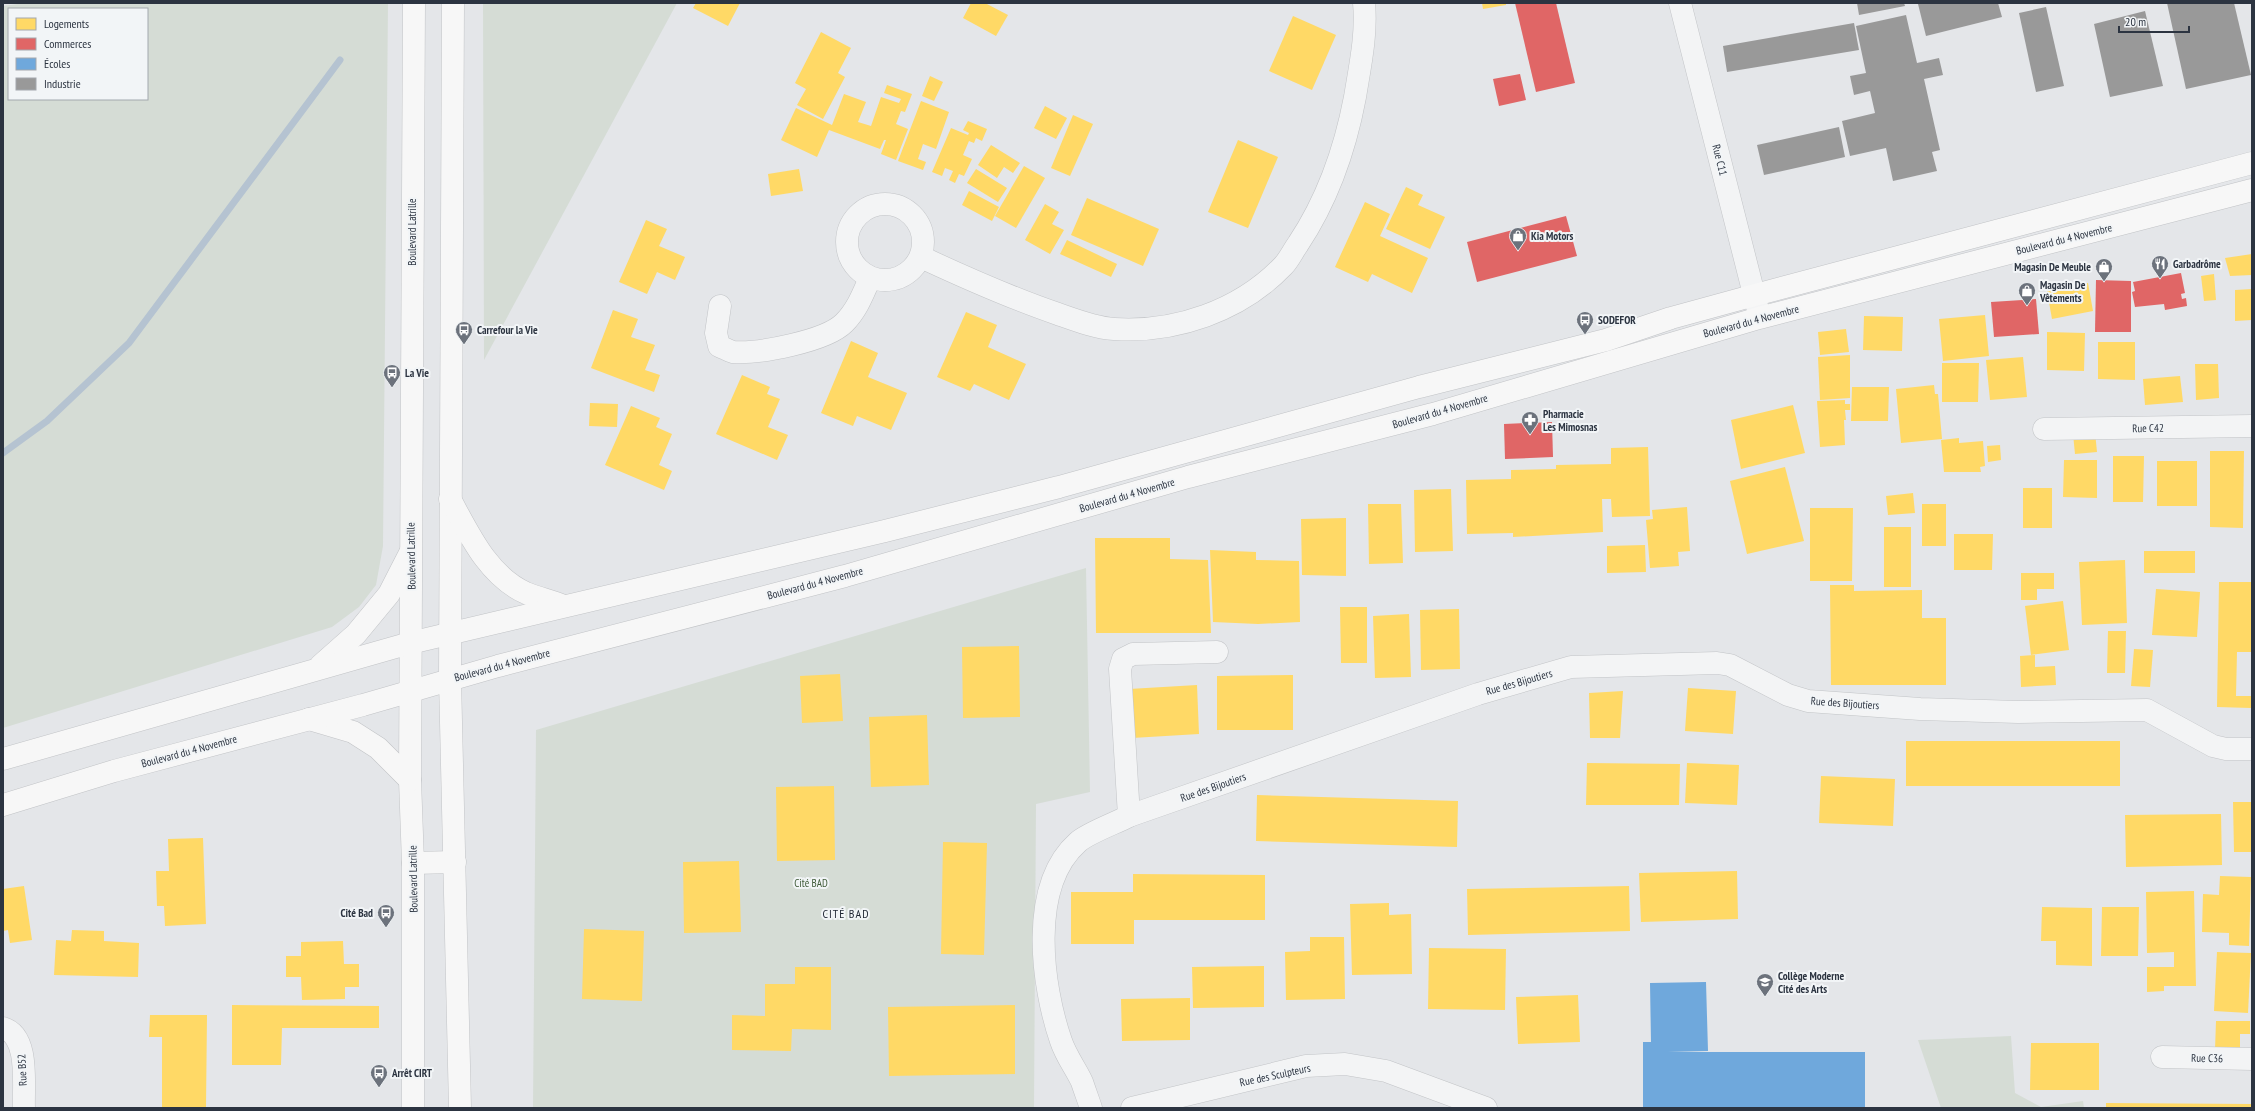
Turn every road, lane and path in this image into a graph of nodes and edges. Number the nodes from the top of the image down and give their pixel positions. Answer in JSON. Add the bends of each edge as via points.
{"nodes":[{"id":1,"x":414,"y":3,"type":"edge"},
{"id":2,"x":453,"y":3,"type":"edge"},
{"id":3,"x":1364,"y":3,"type":"edge"},
{"id":4,"x":1680,"y":3,"type":"edge"},
{"id":5,"x":2252,"y":163,"type":"edge"},
{"id":6,"x":2252,"y":190,"type":"edge"},
{"id":7,"x":921,"y":257,"type":"junction"},
{"id":8,"x":870,"y":278,"type":"junction"},
{"id":9,"x":1755,"y":295,"type":"junction"},
{"id":10,"x":720,"y":306,"type":"dead end"},
{"id":11,"x":1759,"y":318,"type":"junction"},
{"id":12,"x":2252,"y":426,"type":"edge"},
{"id":13,"x":2044,"y":430,"type":"dead end"},
{"id":14,"x":450,"y":499,"type":"junction"},
{"id":15,"x":410,"y":553,"type":"junction"},
{"id":16,"x":564,"y":606,"type":"junction"},
{"id":17,"x":450,"y":633,"type":"junction"},
{"id":18,"x":410,"y":642,"type":"junction"},
{"id":19,"x":1217,"y":652,"type":"dead end"},
{"id":20,"x":319,"y":668,"type":"junction"},
{"id":21,"x":450,"y":679,"type":"junction"},
{"id":22,"x":411,"y":691,"type":"junction"},
{"id":23,"x":309,"y":719,"type":"junction"},
{"id":24,"x":2252,"y":749,"type":"edge"},
{"id":25,"x":3,"y":759,"type":"edge"},
{"id":26,"x":410,"y":780,"type":"junction"},
{"id":27,"x":3,"y":805,"type":"edge"},
{"id":28,"x":1130,"y":816,"type":"junction"},
{"id":29,"x":455,"y":862,"type":"junction"},
{"id":30,"x":413,"y":863,"type":"junction"},
{"id":31,"x":9,"y":1031,"type":"edge"},
{"id":32,"x":2162,"y":1057,"type":"dead end"},
{"id":33,"x":2252,"y":1059,"type":"edge"},
{"id":34,"x":24,"y":1108,"type":"edge"},
{"id":35,"x":413,"y":1108,"type":"edge"},
{"id":36,"x":460,"y":1108,"type":"edge"},
{"id":37,"x":1091,"y":1108,"type":"edge"},
{"id":38,"x":1132,"y":1108,"type":"edge"},
{"id":39,"x":1486,"y":1108,"type":"edge"}],
"edges":[{"from":1,"to":15,"type":"main road","name":"Boulevard Latrille"},
{"from":2,"to":14,"type":"main road"},
{"from":3,"to":7,"type":"street","via":[[1363,42],[1349,126],[1337,166],[1316,217],[1283,266],[1241,300],[1200,318],[1157,329],[1112,329],[1014,299]]},
{"from":4,"to":9,"type":"street","name":"Rue C11"},
{"from":5,"to":9,"type":"main road","name":"Boulevard du 4 Novembre"},
{"from":6,"to":11,"type":"main road","name":"Boulevard du 4 Novembre"},
{"from":7,"to":8,"type":"street","via":[[912,270],[900,278],[884,281]]},
{"from":7,"to":8,"type":"street","via":[[924,243],[921,228],[913,215],[900,207],[885,203],[870,206],[858,215],[849,227],[846,242],[849,257],[857,270]]},
{"from":8,"to":10,"type":"street","via":[[858,306],[843,324],[822,336],[759,351],[732,352],[719,346],[716,334]]},
{"from":9,"to":11,"type":"street","name":"Rue C11"},
{"from":9,"to":16,"type":"main road","name":"Boulevard du 4 Novembre","via":[[1671,318],[1606,340],[1419,387],[1059,487],[885,531]]},
{"from":11,"to":21,"type":"main road","name":"Boulevard du 4 Novembre","via":[[1433,414],[1188,477],[845,576]]},
{"from":12,"to":13,"type":"street","name":"Rue C42"},
{"from":14,"to":16,"type":"main road","via":[[472,538],[502,578],[525,592]]},
{"from":14,"to":17,"type":"main road"},
{"from":15,"to":18,"type":"main road","name":"Boulevard Latrille"},
{"from":15,"to":20,"type":"main road","via":[[389,594],[356,634]]},
{"from":16,"to":17,"type":"main road","name":"Boulevard du 4 Novembre"},
{"from":17,"to":18,"type":"main road","name":"Boulevard du 4 Novembre"},
{"from":17,"to":21,"type":"main road"},
{"from":18,"to":20,"type":"main road","name":"Boulevard du 4 Novembre"},
{"from":18,"to":22,"type":"main road","name":"Boulevard Latrille"},
{"from":19,"to":28,"type":"street","via":[[1133,654],[1123,659],[1120,669]]},
{"from":20,"to":25,"type":"main road","name":"Boulevard du 4 Novembre"},
{"from":21,"to":22,"type":"main road","name":"Boulevard du 4 Novembre"},
{"from":21,"to":29,"type":"main road"},
{"from":22,"to":23,"type":"main road","name":"Boulevard du 4 Novembre"},
{"from":22,"to":26,"type":"main road","name":"Boulevard Latrille"},
{"from":23,"to":26,"type":"main road","via":[[353,732],[378,748]]},
{"from":23,"to":27,"type":"main road","name":"Boulevard du 4 Novembre"},
{"from":24,"to":28,"type":"street","name":"Rue des Bijoutiers","via":[[2213,746],[2147,710],[2018,712],[1920,709],[1795,698],[1730,665],[1717,663],[1571,667],[1478,694]]},
{"from":26,"to":30,"type":"main road","name":"Boulevard Latrille"},
{"from":28,"to":37,"type":"street","name":"Rue des Bijoutiers","via":[[1078,842],[1053,878],[1046,902],[1045,957],[1050,1004],[1062,1043]]},
{"from":29,"to":30,"type":"main road"},
{"from":29,"to":36,"type":"main road"},
{"from":30,"to":35,"type":"main road","name":"Boulevard Latrille"},
{"from":31,"to":34,"type":"street","name":"Rue B52","via":[[21,1046]]},
{"from":32,"to":33,"type":"street","name":"Rue C36"},
{"from":38,"to":39,"type":"street","name":"Rue des Sculpteurs","via":[[1306,1066],[1345,1064],[1386,1071]]}]}
